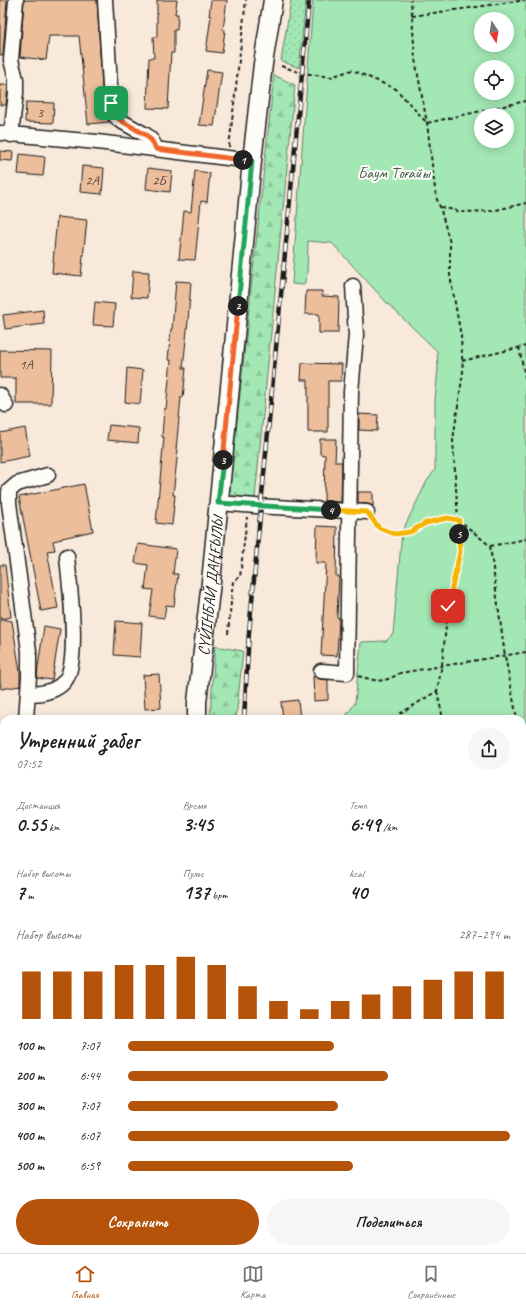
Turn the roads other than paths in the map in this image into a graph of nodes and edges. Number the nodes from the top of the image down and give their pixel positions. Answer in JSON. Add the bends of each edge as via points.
{"nodes":[{"id":1,"x":16,"y":0,"type":"edge"},
{"id":2,"x":105,"y":0,"type":"edge"},
{"id":3,"x":273,"y":0,"type":"edge"},
{"id":4,"x":6,"y":134,"type":"edge"},
{"id":5,"x":156,"y":149,"type":"junction"},
{"id":6,"x":252,"y":161,"type":"junction"},
{"id":7,"x":353,"y":286,"type":"dead end"},
{"id":8,"x":48,"y":475,"type":"dead end"},
{"id":9,"x":218,"y":503,"type":"junction"},
{"id":10,"x":349,"y":511,"type":"junction"},
{"id":11,"x":367,"y":512,"type":"road end"},
{"id":12,"x":67,"y":556,"type":"dead end"},
{"id":13,"x":321,"y":671,"type":"dead end"},
{"id":14,"x":28,"y":694,"type":"junction"},
{"id":15,"x":26,"y":715,"type":"edge"},
{"id":16,"x":197,"y":715,"type":"edge"}],
"edges":[{"from":1,"to":4,"type":"street","via":[[12,60],[16,93]]},
{"from":2,"to":5,"type":"street","via":[[112,112],[120,120],[146,135]]},
{"from":3,"to":6,"type":"main road","name":"СҮЙІНБАЙ ДАҢҒЫЛЫ"},
{"from":4,"to":5,"type":"street"},
{"from":5,"to":6,"type":"street"},
{"from":6,"to":9,"type":"main road","name":"СҮЙІНБАЙ ДАҢҒЫЛЫ"},
{"from":7,"to":10,"type":"street","via":[[356,335],[351,392]]},
{"from":8,"to":14,"type":"street","via":[[17,484],[9,491],[28,651]]},
{"from":9,"to":10,"type":"street"},
{"from":9,"to":16,"type":"main road","name":"СҮЙІНБАЙ ДАҢҒЫЛЫ"},
{"from":10,"to":11,"type":"street"},
{"from":10,"to":13,"type":"street","via":[[347,672]]},
{"from":12,"to":14,"type":"street","via":[[74,649],[70,669],[65,682],[54,690]]},
{"from":14,"to":15,"type":"street"}]}
